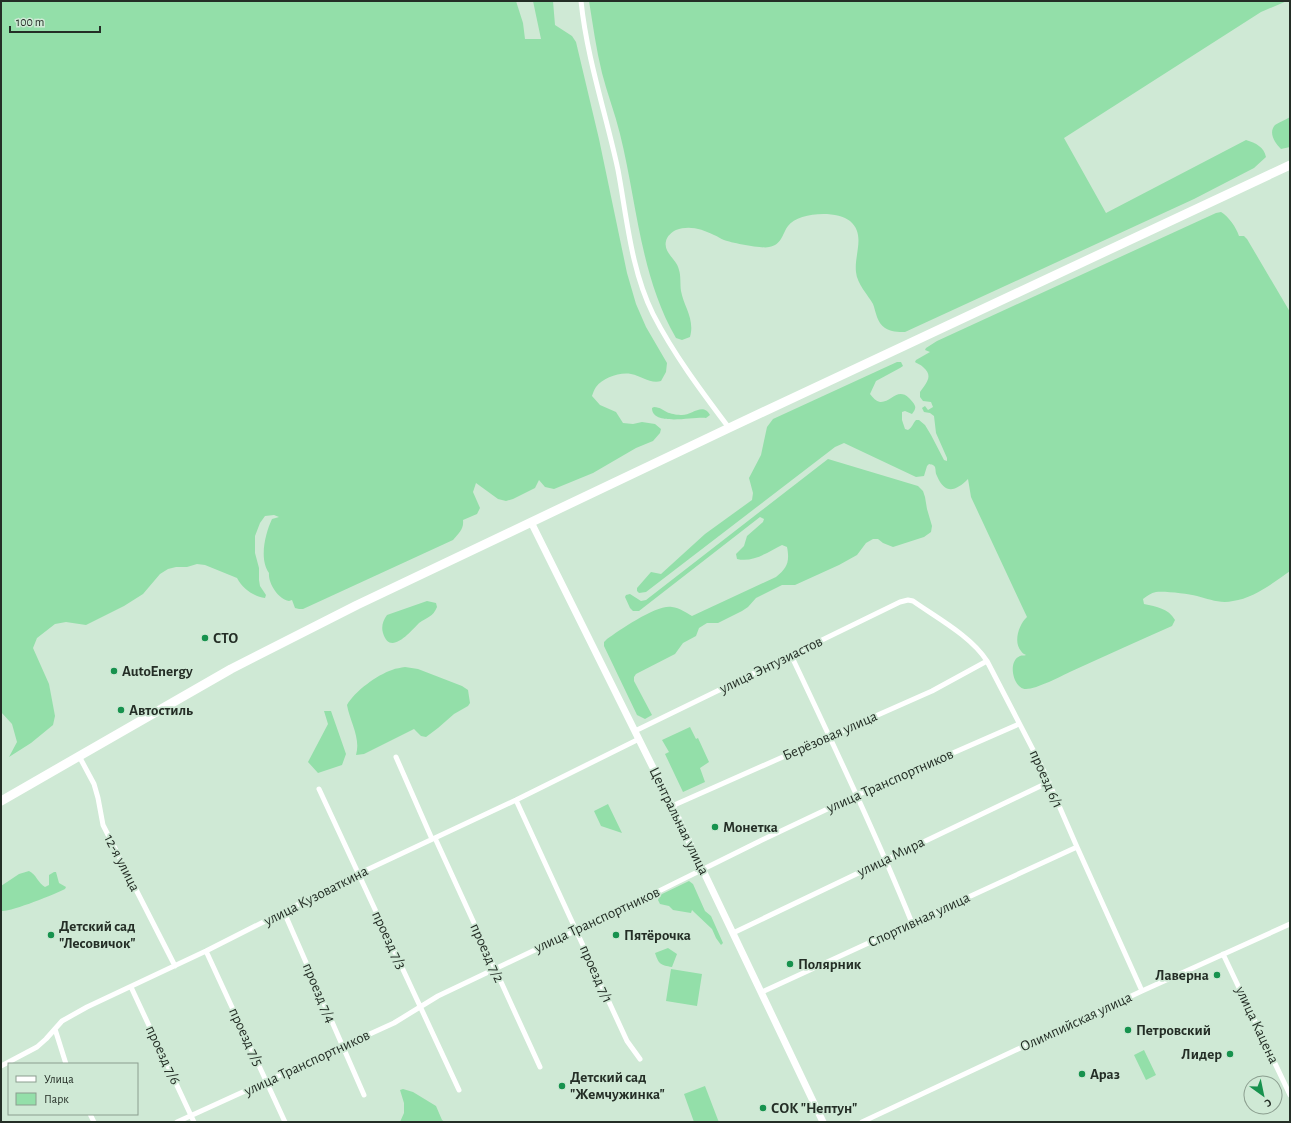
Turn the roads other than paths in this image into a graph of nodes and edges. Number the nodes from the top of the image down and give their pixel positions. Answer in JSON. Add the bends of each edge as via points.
{"nodes":[{"id":1,"x":581,"y":1,"type":"edge"},
{"id":2,"x":1290,"y":165,"type":"edge"},
{"id":3,"x":729,"y":428,"type":"junction"},
{"id":4,"x":531,"y":522,"type":"junction"},
{"id":5,"x":908,"y":600,"type":"joint"},
{"id":6,"x":792,"y":655,"type":"junction"},
{"id":7,"x":987,"y":662,"type":"junction"},
{"id":8,"x":1019,"y":724,"type":"junction"},
{"id":9,"x":635,"y":731,"type":"junction"},
{"id":10,"x":829,"y":736,"type":"junction"},
{"id":11,"x":639,"y":739,"type":"junction"},
{"id":12,"x":79,"y":756,"type":"junction"},
{"id":13,"x":396,"y":756,"type":"dead end"},
{"id":14,"x":1049,"y":782,"type":"junction"},
{"id":15,"x":319,"y":790,"type":"dead end"},
{"id":16,"x":857,"y":795,"type":"junction"},
{"id":17,"x":1,"y":800,"type":"edge"},
{"id":18,"x":516,"y":800,"type":"junction"},
{"id":19,"x":672,"y":806,"type":"junction"},
{"id":20,"x":434,"y":839,"type":"junction"},
{"id":21,"x":1077,"y":847,"type":"junction"},
{"id":22,"x":886,"y":859,"type":"junction"},
{"id":23,"x":702,"y":869,"type":"junction"},
{"id":24,"x":358,"y":874,"type":"junction"},
{"id":25,"x":284,"y":912,"type":"junction"},
{"id":26,"x":912,"y":922,"type":"junction"},
{"id":27,"x":1290,"y":924,"type":"edge"},
{"id":28,"x":576,"y":930,"type":"junction"},
{"id":29,"x":733,"y":933,"type":"junction"},
{"id":30,"x":206,"y":951,"type":"junction"},
{"id":31,"x":1223,"y":954,"type":"junction"},
{"id":32,"x":175,"y":966,"type":"junction"},
{"id":33,"x":494,"y":968,"type":"junction"},
{"id":34,"x":131,"y":987,"type":"junction"},
{"id":35,"x":1142,"y":991,"type":"junction"},
{"id":36,"x":762,"y":992,"type":"junction"},
{"id":37,"x":420,"y":1006,"type":"junction"},
{"id":38,"x":54,"y":1029,"type":"junction"},
{"id":39,"x":342,"y":1047,"type":"junction"},
{"id":40,"x":640,"y":1059,"type":"dead end"},
{"id":41,"x":66,"y":1063,"type":"edge"},
{"id":42,"x":1,"y":1066,"type":"edge"},
{"id":43,"x":540,"y":1067,"type":"dead end"},
{"id":44,"x":267,"y":1082,"type":"junction"},
{"id":45,"x":459,"y":1090,"type":"dead end"},
{"id":46,"x":1290,"y":1095,"type":"edge"},
{"id":47,"x":364,"y":1096,"type":"dead end"},
{"id":48,"x":191,"y":1116,"type":"junction"},
{"id":49,"x":177,"y":1122,"type":"edge"},
{"id":50,"x":194,"y":1122,"type":"edge"},
{"id":51,"x":285,"y":1122,"type":"edge"},
{"id":52,"x":823,"y":1122,"type":"edge"},
{"id":53,"x":862,"y":1122,"type":"edge"}],
"edges":[{"from":1,"to":3,"type":"street","via":[[590,55],[618,170],[634,259],[643,289],[665,336]]},
{"from":2,"to":3,"type":"highway"},
{"from":3,"to":4,"type":"highway"},
{"from":4,"to":9,"type":"street","name":"Центральная улица"},
{"from":4,"to":12,"type":"highway","via":[[261,653]]},
{"from":5,"to":6,"type":"street","name":"улица Энтузиастов"},
{"from":5,"to":7,"type":"street","name":"проезд 6/1","via":[[972,642]]},
{"from":6,"to":9,"type":"street","name":"улица Энтузиастов"},
{"from":6,"to":10,"type":"street"},
{"from":7,"to":8,"type":"street","name":"проезд 6/1"},
{"from":7,"to":10,"type":"street","name":"Берёзовая улица","via":[[932,691]]},
{"from":8,"to":14,"type":"street","name":"проезд 6/1"},
{"from":8,"to":16,"type":"street","name":"улица Транспортников"},
{"from":9,"to":11,"type":"street","name":"Центральная улица"},
{"from":10,"to":16,"type":"street"},
{"from":10,"to":19,"type":"street","name":"Берёзовая улица"},
{"from":11,"to":18,"type":"street","name":"улица Кузоваткина"},
{"from":11,"to":19,"type":"street","name":"Центральная улица"},
{"from":12,"to":17,"type":"highway"},
{"from":12,"to":32,"type":"street","name":"12-я улица","via":[[96,792],[103,826]]},
{"from":13,"to":20,"type":"street","name":"проезд 7/2"},
{"from":14,"to":21,"type":"street","name":"проезд 6/1"},
{"from":14,"to":22,"type":"street","name":"улица Мира"},
{"from":15,"to":24,"type":"street","name":"проезд 7/3"},
{"from":16,"to":22,"type":"street"},
{"from":16,"to":23,"type":"street","name":"улица Транспортников"},
{"from":18,"to":20,"type":"street","name":"улица Кузоваткина"},
{"from":18,"to":28,"type":"street","name":"проезд 7/1"},
{"from":19,"to":23,"type":"street","name":"Центральная улица"},
{"from":20,"to":24,"type":"street","name":"улица Кузоваткина"},
{"from":20,"to":33,"type":"street","name":"проезд 7/2"},
{"from":21,"to":26,"type":"street","name":"Спортивная улица"},
{"from":21,"to":35,"type":"street","name":"проезд 6/1"},
{"from":22,"to":26,"type":"street"},
{"from":22,"to":29,"type":"street","name":"улица Мира"},
{"from":23,"to":28,"type":"street","name":"улица Транспортников"},
{"from":23,"to":29,"type":"street","name":"Центральная улица"},
{"from":24,"to":25,"type":"street","name":"улица Кузоваткина"},
{"from":24,"to":37,"type":"street","name":"проезд 7/3"},
{"from":25,"to":30,"type":"street","name":"улица Кузоваткина"},
{"from":25,"to":39,"type":"street","name":"проезд 7/4"},
{"from":26,"to":36,"type":"street","name":"Спортивная улица"},
{"from":27,"to":31,"type":"street","name":"Олимпийская улица"},
{"from":28,"to":33,"type":"street","name":"улица Транспортников"},
{"from":28,"to":40,"type":"street","name":"проезд 7/1","via":[[627,1041]]},
{"from":29,"to":36,"type":"street","name":"Центральная улица"},
{"from":30,"to":32,"type":"street","name":"улица Кузоваткина"},
{"from":30,"to":44,"type":"street","name":"проезд 7/5"},
{"from":31,"to":35,"type":"street","name":"Олимпийская улица"},
{"from":31,"to":46,"type":"street","name":"улица Кацена"},
{"from":32,"to":34,"type":"street","name":"улица Кузоваткина"},
{"from":33,"to":37,"type":"street","name":"улица Транспортников"},
{"from":33,"to":43,"type":"street","name":"проезд 7/2"},
{"from":34,"to":38,"type":"street","name":"улица Кузоваткина","via":[[72,1015]]},
{"from":34,"to":48,"type":"street","name":"проезд 7/6"},
{"from":35,"to":53,"type":"street","name":"Олимпийская улица"},
{"from":36,"to":52,"type":"street","name":"Центральная улица"},
{"from":37,"to":39,"type":"street","name":"улица Транспортников","via":[[394,1023]]},
{"from":37,"to":45,"type":"street","name":"проезд 7/3"},
{"from":38,"to":41,"type":"street"},
{"from":38,"to":42,"type":"street","name":"улица Кузоваткина","via":[[37,1047]]},
{"from":39,"to":44,"type":"street","name":"улица Транспортников"},
{"from":39,"to":47,"type":"street","name":"проезд 7/4"},
{"from":44,"to":48,"type":"street","name":"улица Транспортников"},
{"from":44,"to":51,"type":"street","name":"проезд 7/5"},
{"from":48,"to":49,"type":"street","name":"улица Транспортников"},
{"from":48,"to":50,"type":"street","name":"проезд 7/6"}]}
